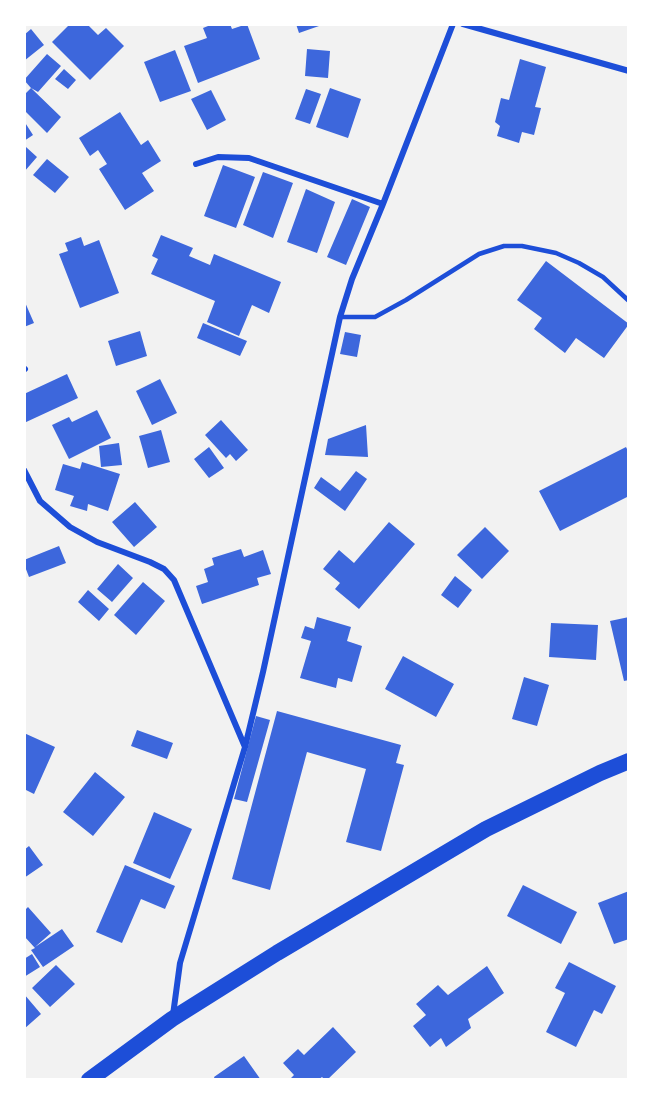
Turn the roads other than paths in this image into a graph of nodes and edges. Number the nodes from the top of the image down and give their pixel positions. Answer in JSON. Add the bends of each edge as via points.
{"nodes":[{"id":1,"x":453,"y":24,"type":"edge"},
{"id":2,"x":463,"y":24,"type":"edge"},
{"id":3,"x":629,"y":71,"type":"edge"},
{"id":4,"x":196,"y":164,"type":"dead end"},
{"id":5,"x":383,"y":204,"type":"junction"},
{"id":6,"x":629,"y":301,"type":"edge"},
{"id":7,"x":340,"y":317,"type":"junction"},
{"id":8,"x":24,"y":470,"type":"edge"},
{"id":9,"x":245,"y":747,"type":"junction"},
{"id":10,"x":629,"y":761,"type":"edge"},
{"id":11,"x":172,"y":1019,"type":"junction"},
{"id":12,"x":89,"y":1080,"type":"edge"}],
"edges":[{"from":1,"to":5,"type":"street"},
{"from":2,"to":3,"type":"street"},
{"from":4,"to":5,"type":"street","via":[[218,157],[249,158]]},
{"from":5,"to":7,"type":"street"},
{"from":6,"to":7,"type":"lane","via":[[603,277],[579,263],[556,253],[504,246],[479,254],[375,317]]},
{"from":7,"to":9,"type":"street"},
{"from":8,"to":9,"type":"street","via":[[40,501],[70,527],[164,569],[174,580]]},
{"from":9,"to":11,"type":"street","via":[[180,963]]},
{"from":10,"to":11,"type":"highway","via":[[486,829]]},
{"from":11,"to":12,"type":"highway"}]}
